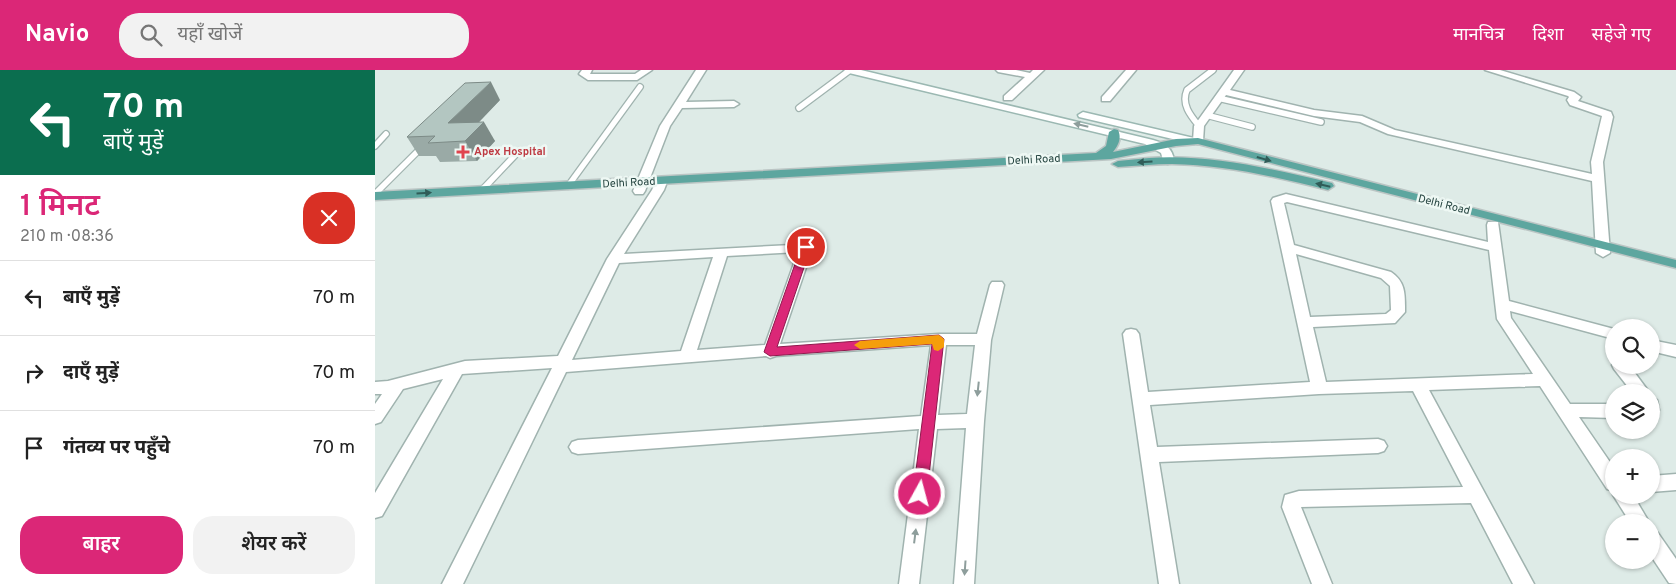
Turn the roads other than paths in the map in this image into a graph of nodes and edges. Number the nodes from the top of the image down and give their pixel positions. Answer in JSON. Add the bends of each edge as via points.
{"nodes":[{"id":1,"x":587,"y":70,"type":"edge"},
{"id":2,"x":647,"y":70,"type":"edge"},
{"id":3,"x":701,"y":70,"type":"edge"},
{"id":4,"x":849,"y":70,"type":"edge"},
{"id":5,"x":876,"y":70,"type":"edge"},
{"id":6,"x":1001,"y":70,"type":"edge"},
{"id":7,"x":1131,"y":70,"type":"edge"},
{"id":8,"x":1213,"y":70,"type":"edge"},
{"id":9,"x":1239,"y":70,"type":"edge"},
{"id":10,"x":1490,"y":70,"type":"edge"},
{"id":11,"x":1035,"y":73,"type":"edge"},
{"id":12,"x":640,"y":87,"type":"dead end"},
{"id":13,"x":1220,"y":95,"type":"junction"},
{"id":14,"x":1008,"y":98,"type":"junction"},
{"id":15,"x":1106,"y":98,"type":"dead end"},
{"id":16,"x":735,"y":104,"type":"dead end"},
{"id":17,"x":678,"y":105,"type":"junction"},
{"id":18,"x":799,"y":108,"type":"dead end"},
{"id":19,"x":1206,"y":115,"type":"junction"},
{"id":20,"x":1321,"y":122,"type":"dead end"},
{"id":21,"x":1199,"y":126,"type":"junction"},
{"id":22,"x":1252,"y":126,"type":"dead end"},
{"id":23,"x":1114,"y":132,"type":"junction"},
{"id":24,"x":386,"y":134,"type":"dead end"},
{"id":25,"x":431,"y":139,"type":"edge"},
{"id":26,"x":1196,"y":141,"type":"junction"},
{"id":27,"x":375,"y":146,"type":"edge"},
{"id":28,"x":1161,"y":146,"type":"junction"},
{"id":29,"x":519,"y":151,"type":"dead end"},
{"id":30,"x":1244,"y":153,"type":"junction"},
{"id":31,"x":1100,"y":156,"type":"junction"},
{"id":32,"x":1168,"y":161,"type":"junction"},
{"id":33,"x":1240,"y":167,"type":"junction"},
{"id":34,"x":1598,"y":179,"type":"junction"},
{"id":35,"x":568,"y":186,"type":"junction"},
{"id":36,"x":659,"y":186,"type":"junction"},
{"id":37,"x":640,"y":187,"type":"junction"},
{"id":38,"x":482,"y":190,"type":"junction"},
{"id":39,"x":375,"y":195,"type":"edge"},
{"id":40,"x":375,"y":205,"type":"edge"},
{"id":41,"x":1493,"y":225,"type":"junction"},
{"id":42,"x":1288,"y":248,"type":"junction"},
{"id":43,"x":1496,"y":248,"type":"junction"},
{"id":44,"x":1602,"y":249,"type":"junction"},
{"id":45,"x":721,"y":253,"type":"junction"},
{"id":46,"x":614,"y":259,"type":"junction"},
{"id":47,"x":1676,"y":264,"type":"edge"},
{"id":48,"x":1676,"y":272,"type":"edge"},
{"id":49,"x":997,"y":285,"type":"dead end"},
{"id":50,"x":1503,"y":304,"type":"junction"},
{"id":51,"x":1304,"y":322,"type":"junction"},
{"id":52,"x":1605,"y":332,"type":"edge"},
{"id":53,"x":1131,"y":334,"type":"dead end"},
{"id":54,"x":939,"y":339,"type":"junction"},
{"id":55,"x":983,"y":340,"type":"junction"},
{"id":56,"x":1660,"y":348,"type":"edge"},
{"id":57,"x":770,"y":352,"type":"junction"},
{"id":58,"x":1676,"y":352,"type":"edge"},
{"id":59,"x":687,"y":356,"type":"junction"},
{"id":60,"x":560,"y":364,"type":"junction"},
{"id":61,"x":457,"y":369,"type":"junction"},
{"id":62,"x":1626,"y":374,"type":"edge"},
{"id":63,"x":1545,"y":380,"type":"junction"},
{"id":64,"x":1634,"y":384,"type":"edge"},
{"id":65,"x":397,"y":385,"type":"junction"},
{"id":66,"x":1418,"y":385,"type":"junction"},
{"id":67,"x":375,"y":388,"type":"edge"},
{"id":68,"x":1319,"y":388,"type":"junction"},
{"id":69,"x":1141,"y":399,"type":"junction"},
{"id":70,"x":1565,"y":410,"type":"junction"},
{"id":71,"x":1605,"y":411,"type":"edge"},
{"id":72,"x":375,"y":417,"type":"edge"},
{"id":73,"x":975,"y":421,"type":"junction"},
{"id":74,"x":929,"y":422,"type":"junction"},
{"id":75,"x":1378,"y":446,"type":"dead end"},
{"id":76,"x":578,"y":447,"type":"dead end"},
{"id":77,"x":1149,"y":455,"type":"junction"},
{"id":78,"x":1605,"y":470,"type":"edge"},
{"id":79,"x":1676,"y":482,"type":"edge"},
{"id":80,"x":1660,"y":483,"type":"edge"},
{"id":81,"x":1477,"y":495,"type":"junction"},
{"id":82,"x":375,"y":510,"type":"edge"},
{"id":83,"x":1660,"y":550,"type":"edge"},
{"id":84,"x":1673,"y":566,"type":"edge"},
{"id":85,"x":452,"y":584,"type":"edge"},
{"id":86,"x":909,"y":584,"type":"edge"},
{"id":87,"x":964,"y":584,"type":"edge"},
{"id":88,"x":1169,"y":584,"type":"edge"},
{"id":89,"x":1322,"y":584,"type":"edge"},
{"id":90,"x":1524,"y":584,"type":"edge"}],
"edges":[{"from":1,"to":2,"type":"street","via":[[585,76],[618,77],[637,77]]},
{"from":3,"to":17,"type":"street"},
{"from":4,"to":18,"type":"lane"},
{"from":23,"to":4,"type":"street","one_way":true},
{"from":5,"to":14,"type":"street"},
{"from":6,"to":11,"type":"street"},
{"from":7,"to":15,"type":"street"},
{"from":8,"to":21,"type":"lane","via":[[1184,95],[1187,111]]},
{"from":9,"to":13,"type":"street"},
{"from":10,"to":34,"type":"street","via":[[1571,94],[1576,97],[1572,100],[1574,103],[1607,114],[1597,162]]},
{"from":11,"to":14,"type":"street"},
{"from":12,"to":35,"type":"lane"},
{"from":13,"to":19,"type":"street"},
{"from":13,"to":20,"type":"lane"},
{"from":13,"to":34,"type":"street","via":[[1362,119],[1400,134]]},
{"from":14,"to":26,"type":"street"},
{"from":16,"to":17,"type":"street"},
{"from":17,"to":37,"type":"street","via":[[665,126]]},
{"from":19,"to":21,"type":"street"},
{"from":19,"to":22,"type":"lane"},
{"from":21,"to":26,"type":"street"},
{"from":23,"to":28,"type":"street"},
{"from":23,"to":31,"type":"main road","via":[[1111,148]]},
{"from":24,"to":27,"type":"lane"},
{"from":25,"to":39,"type":"lane"},
{"from":26,"to":28,"type":"main road","name":"Delhi Road"},
{"from":26,"to":30,"type":"main road","name":"Delhi Road"},
{"from":28,"to":31,"type":"main road","name":"Delhi Road"},
{"from":28,"to":32,"type":"street","via":[[1169,156]]},
{"from":29,"to":38,"type":"lane"},
{"from":30,"to":33,"type":"main road"},
{"from":30,"to":44,"type":"main road","name":"Delhi Road","one_way":true},
{"from":31,"to":36,"type":"main road","name":"Delhi Road"},
{"from":32,"to":33,"type":"main road"},
{"from":32,"to":36,"type":"main road","one_way":true},
{"from":41,"to":33,"type":"main road","one_way":true},
{"from":34,"to":44,"type":"street"},
{"from":35,"to":37,"type":"main road","name":"Delhi Road"},
{"from":35,"to":38,"type":"main road","name":"Delhi Road"},
{"from":36,"to":37,"type":"main road"},
{"from":36,"to":46,"type":"street"},
{"from":37,"to":40,"type":"main road"},
{"from":39,"to":38,"type":"main road","name":"Delhi Road","one_way":true},
{"from":41,"to":43,"type":"street"},
{"from":41,"to":44,"type":"main road"},
{"from":42,"to":43,"type":"street","via":[[1277,201],[1286,198]]},
{"from":42,"to":51,"type":"street"},
{"from":42,"to":51,"type":"street","via":[[1385,275],[1397,284],[1398,312],[1389,319]]},
{"from":43,"to":50,"type":"street"},
{"from":44,"to":47,"type":"main road","name":"Delhi Road"},
{"from":44,"to":48,"type":"main road"},
{"from":45,"to":46,"type":"street"},
{"from":45,"to":57,"type":"street","via":[[806,247]]},
{"from":45,"to":59,"type":"street"},
{"from":46,"to":60,"type":"street"},
{"from":49,"to":55,"type":"street"},
{"from":50,"to":52,"type":"street"},
{"from":50,"to":63,"type":"street","via":[[1505,318]]},
{"from":51,"to":68,"type":"street"},
{"from":53,"to":69,"type":"street"},
{"from":54,"to":55,"type":"street"},
{"from":54,"to":57,"type":"street"},
{"from":54,"to":74,"type":"street"},
{"from":55,"to":73,"type":"street","one_way":true},
{"from":56,"to":58,"type":"street"},
{"from":57,"to":59,"type":"street"},
{"from":59,"to":60,"type":"street"},
{"from":60,"to":61,"type":"street"},
{"from":60,"to":85,"type":"street"},
{"from":61,"to":65,"type":"street"},
{"from":61,"to":82,"type":"street"},
{"from":62,"to":64,"type":"street"},
{"from":63,"to":66,"type":"street"},
{"from":63,"to":70,"type":"street"},
{"from":65,"to":67,"type":"street"},
{"from":65,"to":72,"type":"street"},
{"from":66,"to":68,"type":"street"},
{"from":66,"to":81,"type":"street"},
{"from":68,"to":69,"type":"street"},
{"from":69,"to":77,"type":"street"},
{"from":70,"to":71,"type":"street"},
{"from":70,"to":78,"type":"street"},
{"from":73,"to":74,"type":"street"},
{"from":73,"to":87,"type":"street","one_way":true},
{"from":74,"to":76,"type":"street"},
{"from":86,"to":74,"type":"street","one_way":true},
{"from":75,"to":77,"type":"street"},
{"from":77,"to":88,"type":"street"},
{"from":79,"to":80,"type":"street"},
{"from":81,"to":89,"type":"street","via":[[1299,498],[1292,501],[1291,507]]},
{"from":81,"to":90,"type":"street"},
{"from":83,"to":84,"type":"street"}]}
